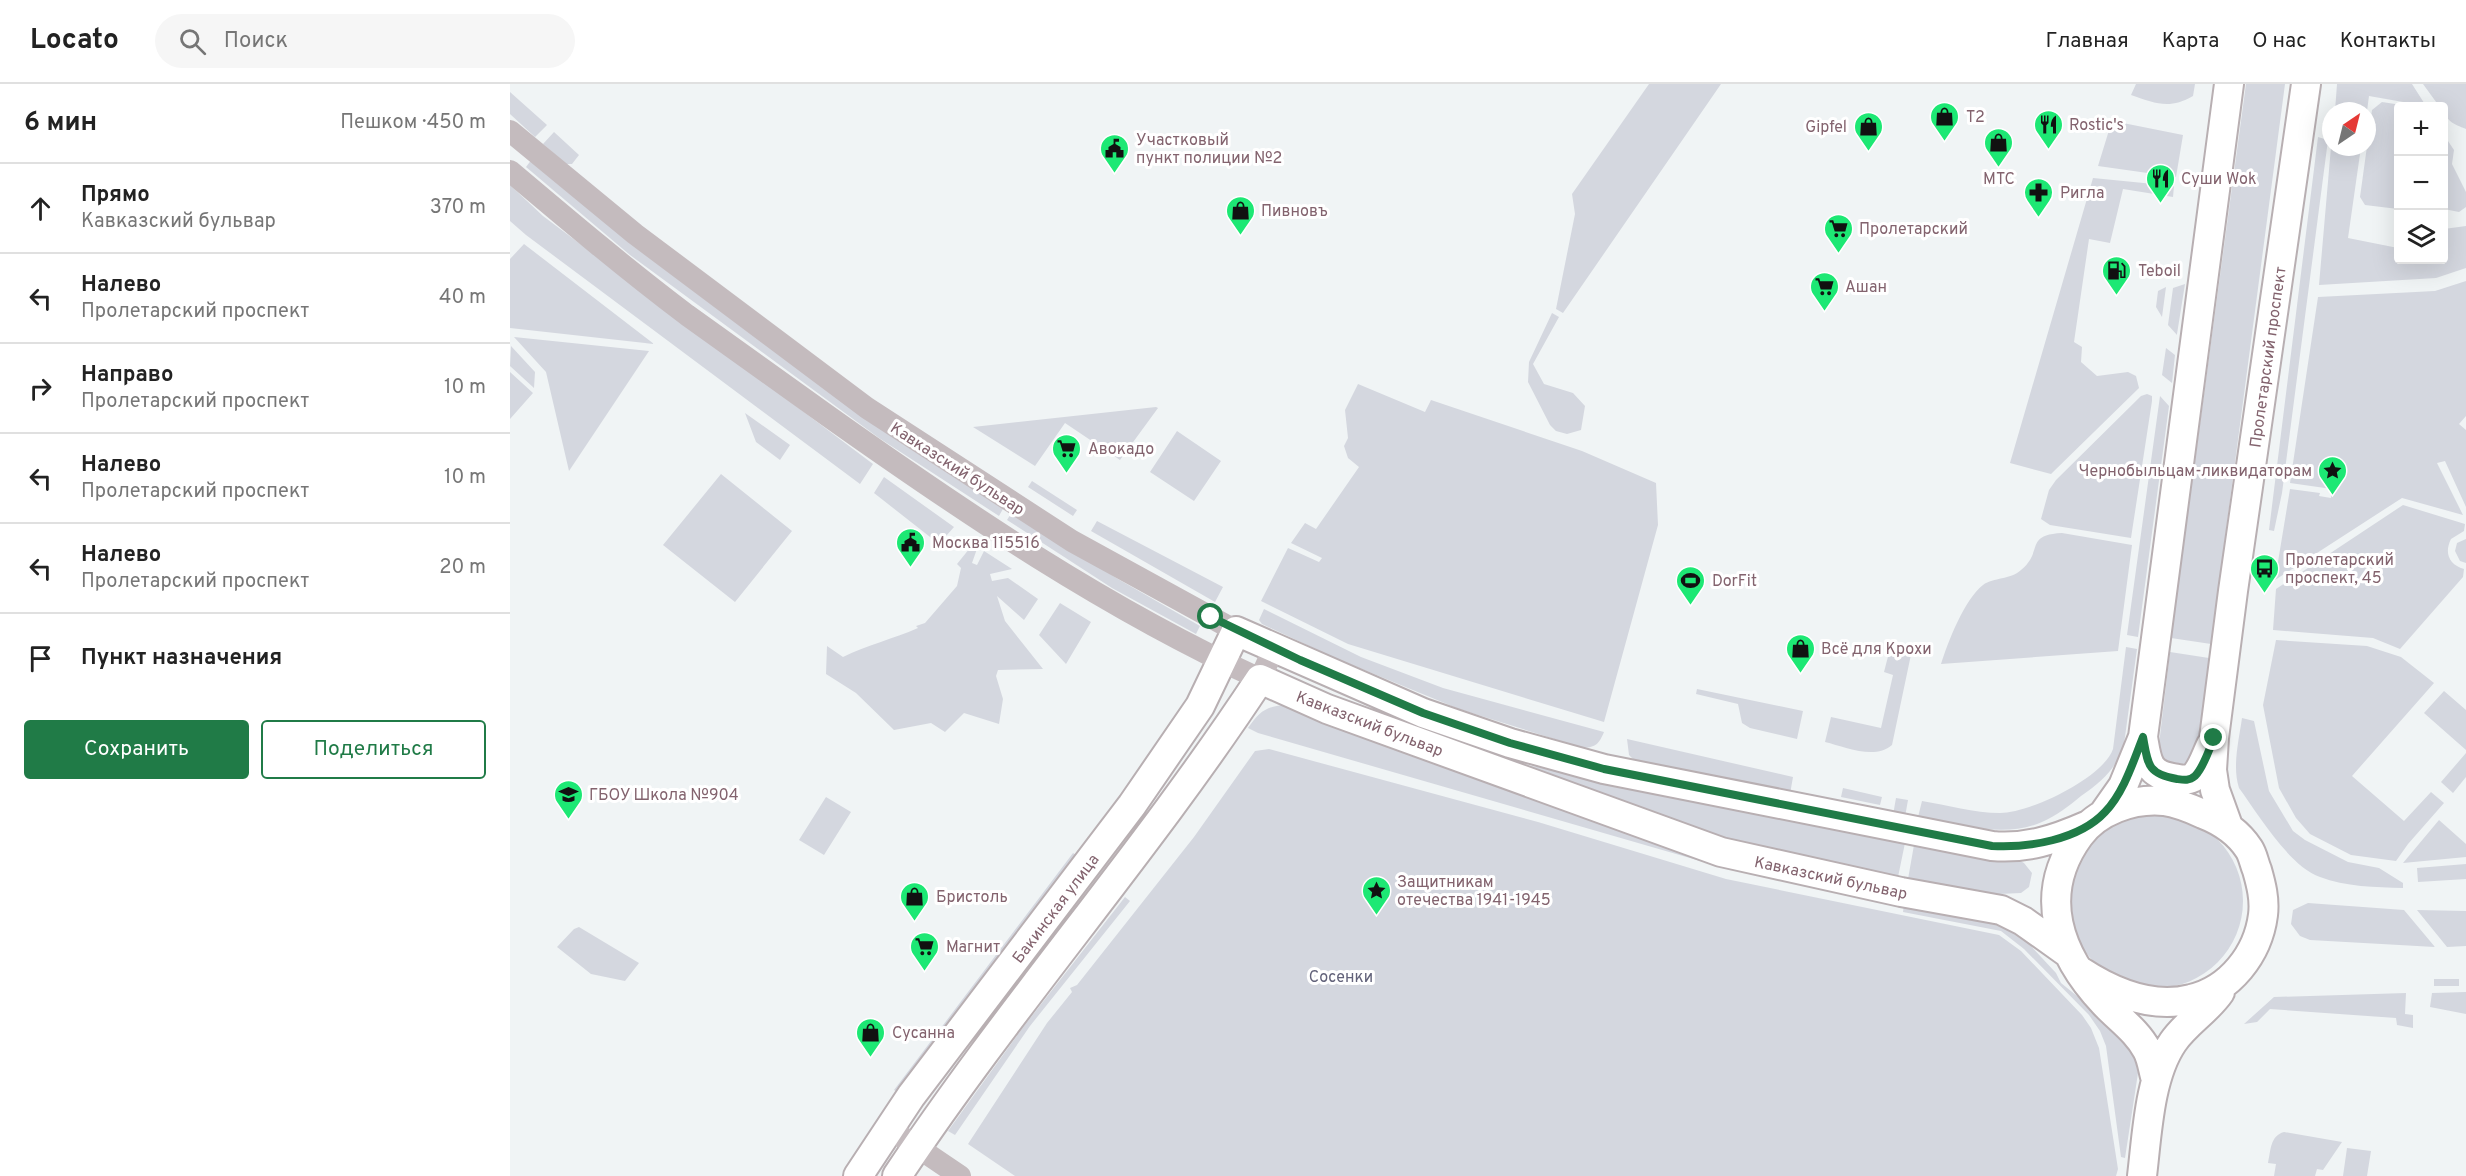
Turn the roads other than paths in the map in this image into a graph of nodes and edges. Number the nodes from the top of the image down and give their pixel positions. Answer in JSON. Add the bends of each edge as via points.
{"nodes":[{"id":1,"x":2229,"y":84,"type":"edge"},
{"id":2,"x":2306,"y":84,"type":"edge"},
{"id":3,"x":510,"y":131,"type":"edge"},
{"id":4,"x":510,"y":171,"type":"edge"},
{"id":5,"x":1236,"y":631,"type":"junction"},
{"id":6,"x":1274,"y":648,"type":"junction"},
{"id":7,"x":1221,"y":661,"type":"junction"},
{"id":8,"x":1260,"y":679,"type":"junction"},
{"id":9,"x":2143,"y":737,"type":"junction"},
{"id":10,"x":2214,"y":738,"type":"junction"},
{"id":11,"x":2095,"y":820,"type":"junction"},
{"id":12,"x":2228,"y":826,"type":"junction"},
{"id":13,"x":2074,"y":962,"type":"junction"},
{"id":14,"x":2227,"y":983,"type":"junction"},
{"id":15,"x":2156,"y":1080,"type":"junction"},
{"id":16,"x":889,"y":1128,"type":"junction"},
{"id":17,"x":916,"y":1147,"type":"junction"},
{"id":18,"x":858,"y":1176,"type":"edge"},
{"id":19,"x":897,"y":1176,"type":"edge"},
{"id":20,"x":960,"y":1176,"type":"edge"},
{"id":21,"x":2142,"y":1176,"type":"edge"}],
"edges":[{"from":1,"to":9,"type":"main road","name":"Пролетарский проспект"},
{"from":2,"to":10,"type":"main road","name":"Пролетарский проспект"},
{"from":3,"to":5,"type":"street","name":"Кавказский бульвар","via":[[635,234],[876,414],[1072,540]]},
{"from":4,"to":7,"type":"street","name":"Кавказский бульвар","via":[[686,314],[888,458],[1055,567]]},
{"from":5,"to":6,"type":"main road","name":"Кавказский бульвар"},
{"from":5,"to":7,"type":"main road","name":"Бакинская улица"},
{"from":6,"to":8,"type":"street","name":"Бакинская улица"},
{"from":6,"to":11,"type":"main road","name":"Кавказский бульвар","via":[[1423,713],[1604,769],[1992,846],[2027,846],[2053,840]]},
{"from":7,"to":8,"type":"street","name":"Кавказский бульвар"},
{"from":7,"to":16,"type":"main road","name":"Бакинская улица","via":[[1200,706],[1132,805]]},
{"from":8,"to":13,"type":"main road","name":"Кавказский бульвар","via":[[1327,709],[1721,852],[2001,910],[2023,921]]},
{"from":8,"to":17,"type":"main road","name":"Бакинская улица","via":[[1178,798]]},
{"from":9,"to":10,"type":"main road","name":"Пролетарский проспект","via":[[2153,771],[2186,780],[2199,771]]},
{"from":9,"to":11,"type":"main road","name":"Пролетарский проспект","via":[[2123,786]]},
{"from":10,"to":12,"type":"main road","name":"Пролетарский проспект","via":[[2215,790]]},
{"from":11,"to":12,"type":"main road","via":[[2136,803],[2162,801]]},
{"from":11,"to":13,"type":"main road","via":[[2072,846],[2059,881],[2059,930]]},
{"from":12,"to":14,"type":"main road","via":[[2250,850],[2262,888],[2264,913],[2253,948]]},
{"from":13,"to":14,"type":"main road","via":[[2120,993],[2149,1000],[2191,1000]]},
{"from":13,"to":15,"type":"main road","via":[[2092,990],[2135,1032],[2148,1051]]},
{"from":14,"to":15,"type":"main road","via":[[2174,1042]]},
{"from":15,"to":21,"type":"main road"},
{"from":16,"to":17,"type":"street"},
{"from":16,"to":18,"type":"main road","name":"Бакинская улица"},
{"from":17,"to":19,"type":"main road","name":"Бакинская улица"},
{"from":17,"to":20,"type":"street"}]}
